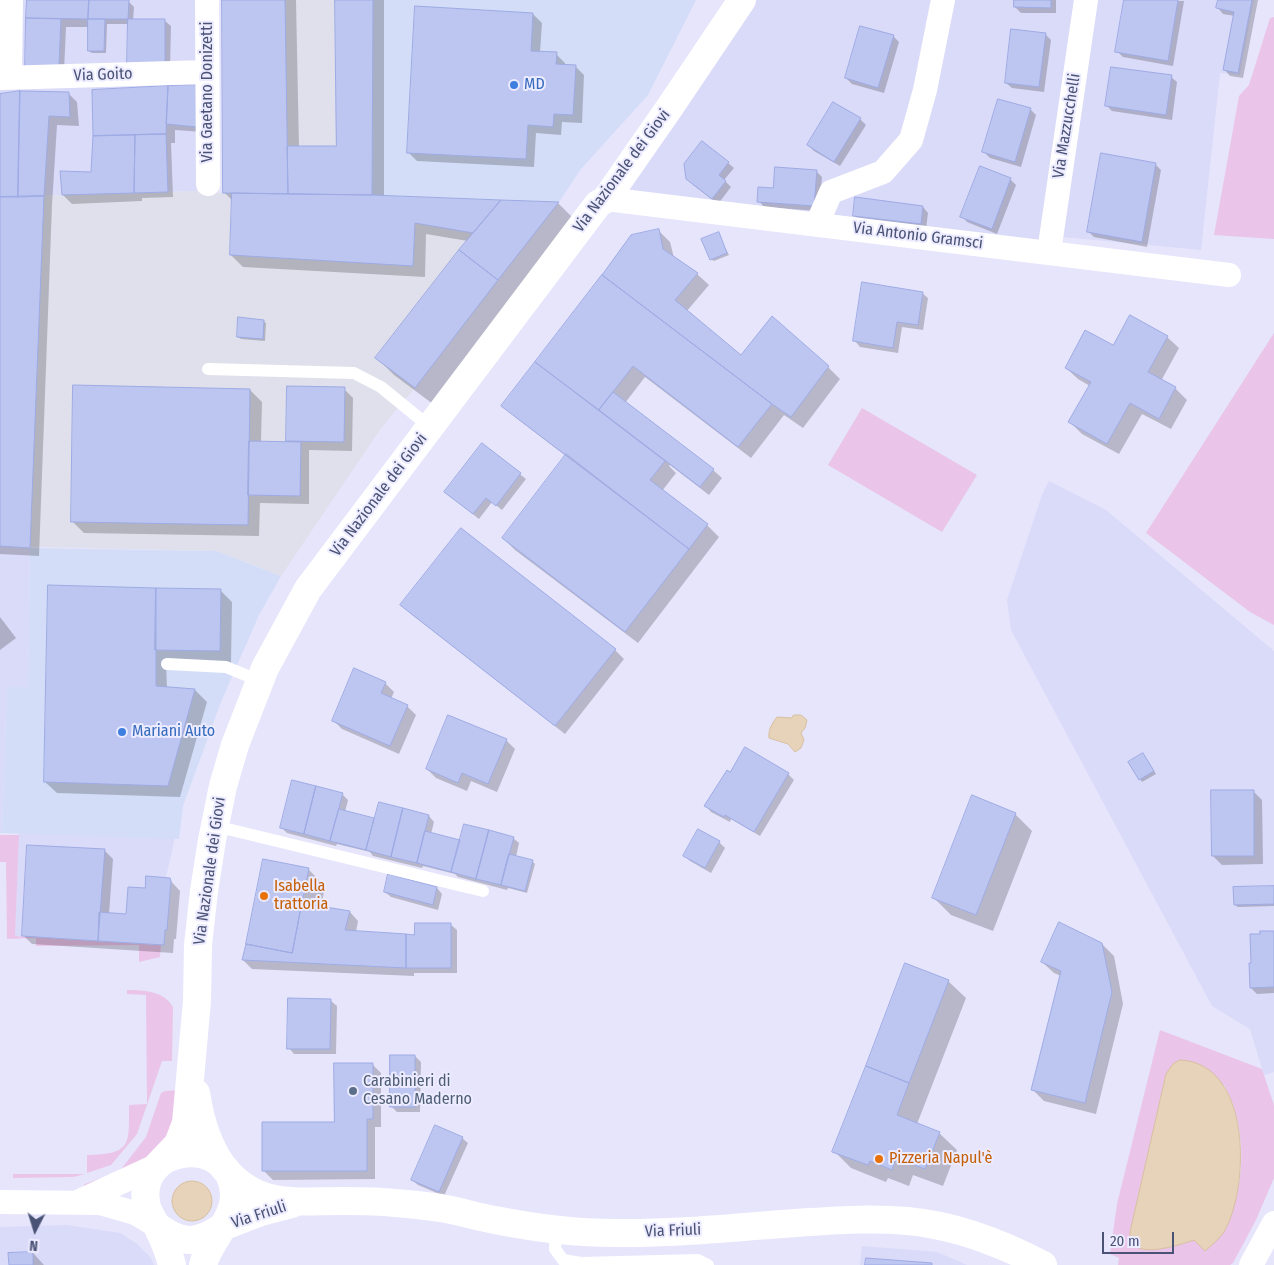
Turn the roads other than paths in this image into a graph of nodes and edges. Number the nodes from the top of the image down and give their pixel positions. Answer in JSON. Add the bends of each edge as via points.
{"nodes":[{"id":1,"x":11,"y":0,"type":"edge"},
{"id":2,"x":207,"y":0,"type":"edge"},
{"id":3,"x":742,"y":0,"type":"edge"},
{"id":4,"x":943,"y":0,"type":"edge"},
{"id":5,"x":1086,"y":0,"type":"edge"},
{"id":6,"x":206,"y":72,"type":"junction"},
{"id":7,"x":5,"y":78,"type":"edge"},
{"id":8,"x":208,"y":184,"type":"dead end"},
{"id":9,"x":606,"y":199,"type":"junction"},
{"id":10,"x":817,"y":224,"type":"junction"},
{"id":11,"x":1049,"y":252,"type":"junction"},
{"id":12,"x":1229,"y":275,"type":"dead end"},
{"id":13,"x":208,"y":369,"type":"dead end"},
{"id":14,"x":430,"y":427,"type":"junction"},
{"id":15,"x":167,"y":664,"type":"dead end"},
{"id":16,"x":260,"y":681,"type":"junction"},
{"id":17,"x":215,"y":826,"type":"junction"},
{"id":18,"x":483,"y":891,"type":"dead end"},
{"id":19,"x":192,"y":1064,"type":"junction"},
{"id":20,"x":158,"y":1165,"type":"junction"},
{"id":21,"x":224,"y":1168,"type":"junction"},
{"id":22,"x":0,"y":1202,"type":"edge"},
{"id":23,"x":77,"y":1202,"type":"junction"},
{"id":24,"x":297,"y":1203,"type":"junction"},
{"id":25,"x":1274,"y":1223,"type":"edge"},
{"id":26,"x":157,"y":1226,"type":"junction"},
{"id":27,"x":222,"y":1227,"type":"junction"},
{"id":28,"x":556,"y":1230,"type":"junction"},
{"id":29,"x":172,"y":1265,"type":"edge"},
{"id":30,"x":203,"y":1265,"type":"edge"},
{"id":31,"x":708,"y":1265,"type":"edge"},
{"id":32,"x":1043,"y":1265,"type":"edge"},
{"id":33,"x":1251,"y":1265,"type":"edge"}],
"edges":[{"from":1,"to":7,"type":"street"},
{"from":2,"to":6,"type":"street","name":"Via Gaetano Donizetti"},
{"from":3,"to":9,"type":"main road","name":"Via Nazionale dei Giovi"},
{"from":4,"to":10,"type":"street","via":[[911,140],[883,172],[831,192]]},
{"from":5,"to":11,"type":"street","name":"Via Mazzucchelli"},
{"from":6,"to":7,"type":"street","name":"Via Goito"},
{"from":6,"to":8,"type":"street","name":"Via Gaetano Donizetti"},
{"from":9,"to":10,"type":"street","name":"Via Antonio Gramsci"},
{"from":9,"to":14,"type":"main road","name":"Via Nazionale dei Giovi","via":[[598,204]]},
{"from":10,"to":11,"type":"street","name":"Via Antonio Gramsci"},
{"from":11,"to":12,"type":"street","name":"Via Antonio Gramsci"},
{"from":13,"to":14,"type":"lane","via":[[354,373],[382,387]]},
{"from":14,"to":16,"type":"main road","name":"Via Nazionale dei Giovi","via":[[308,589]]},
{"from":15,"to":16,"type":"lane","via":[[226,667]]},
{"from":16,"to":17,"type":"main road","name":"Via Nazionale dei Giovi","via":[[235,745]]},
{"from":17,"to":18,"type":"lane"},
{"from":17,"to":19,"type":"main road","name":"Via Nazionale dei Giovi","via":[[198,945]]},
{"from":19,"to":20,"type":"main road","name":"Via Nazionale dei Giovi","via":[[186,1123],[178,1144]]},
{"from":19,"to":21,"type":"main road","name":"Via Nazionale dei Giovi","via":[[205,1130]]},
{"from":20,"to":21,"type":"main road","via":[[184,1152],[212,1158]]},
{"from":20,"to":23,"type":"street"},
{"from":20,"to":26,"type":"main road","via":[[146,1189],[149,1215]]},
{"from":21,"to":24,"type":"main road","name":"Via Friuli","via":[[234,1180],[254,1191]]},
{"from":21,"to":27,"type":"main road","via":[[234,1192],[229,1216]]},
{"from":22,"to":23,"type":"street"},
{"from":23,"to":26,"type":"street","via":[[124,1208]]},
{"from":24,"to":27,"type":"main road","name":"Via Friuli"},
{"from":24,"to":28,"type":"main road","name":"Via Friuli","via":[[393,1202]]},
{"from":25,"to":33,"type":"street"},
{"from":26,"to":27,"type":"main road","via":[[171,1236],[189,1240],[207,1237]]},
{"from":26,"to":29,"type":"main road"},
{"from":27,"to":30,"type":"main road","via":[[207,1251]]},
{"from":28,"to":31,"type":"lane","via":[[555,1249],[563,1260],[581,1263],[698,1260]]},
{"from":28,"to":32,"type":"main road","name":"Via Friuli","via":[[616,1233],[826,1221],[908,1220],[983,1238]]}]}
